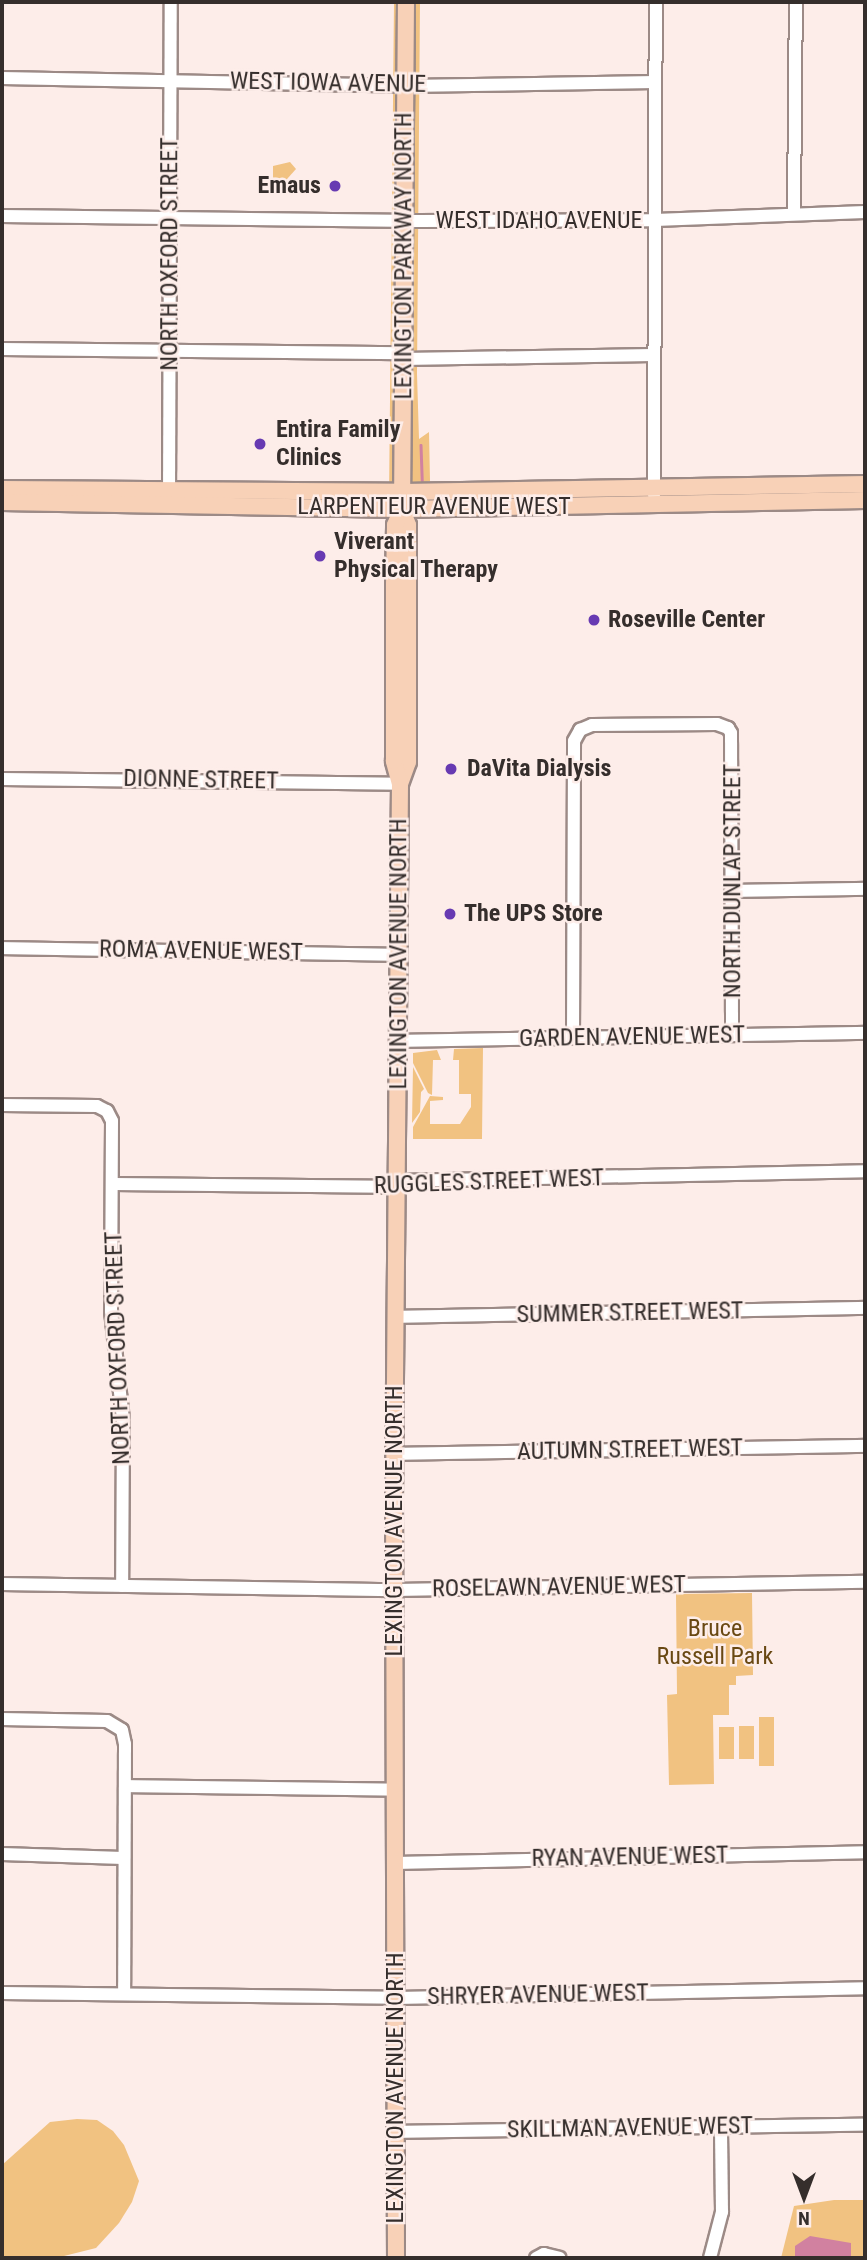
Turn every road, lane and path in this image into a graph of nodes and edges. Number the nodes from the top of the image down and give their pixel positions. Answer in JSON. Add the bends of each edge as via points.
{"nodes":[{"id":1,"x":171,"y":2,"type":"edge"},
{"id":2,"x":406,"y":2,"type":"edge"},
{"id":3,"x":656,"y":2,"type":"edge"},
{"id":4,"x":796,"y":2,"type":"edge"},
{"id":5,"x":2,"y":78,"type":"edge"},
{"id":6,"x":172,"y":80,"type":"junction"},
{"id":7,"x":655,"y":82,"type":"junction"},
{"id":8,"x":405,"y":86,"type":"junction"},
{"id":9,"x":865,"y":212,"type":"edge"},
{"id":10,"x":794,"y":213,"type":"junction"},
{"id":11,"x":2,"y":216,"type":"edge"},
{"id":12,"x":170,"y":218,"type":"junction"},
{"id":13,"x":655,"y":220,"type":"junction"},
{"id":14,"x":404,"y":221,"type":"junction"},
{"id":15,"x":2,"y":349,"type":"edge"},
{"id":16,"x":170,"y":351,"type":"junction"},
{"id":17,"x":653,"y":355,"type":"junction"},
{"id":18,"x":403,"y":356,"type":"junction"},
{"id":19,"x":865,"y":484,"type":"edge"},
{"id":20,"x":654,"y":488,"type":"junction"},
{"id":21,"x":2,"y":489,"type":"edge"},
{"id":22,"x":169,"y":489,"type":"junction"},
{"id":23,"x":403,"y":492,"type":"junction"},
{"id":24,"x":865,"y":500,"type":"edge"},
{"id":25,"x":2,"y":502,"type":"edge"},
{"id":26,"x":654,"y":505,"type":"junction"},
{"id":27,"x":169,"y":507,"type":"junction"},
{"id":28,"x":402,"y":509,"type":"junction"},
{"id":29,"x":2,"y":779,"type":"edge"},
{"id":30,"x":400,"y":784,"type":"junction"},
{"id":31,"x":865,"y":889,"type":"edge"},
{"id":32,"x":734,"y":891,"type":"junction"},
{"id":33,"x":2,"y":948,"type":"edge"},
{"id":34,"x":400,"y":956,"type":"junction"},
{"id":35,"x":865,"y":1033,"type":"edge"},
{"id":36,"x":732,"y":1035,"type":"junction"},
{"id":37,"x":572,"y":1038,"type":"junction"},
{"id":38,"x":399,"y":1041,"type":"junction"},
{"id":39,"x":2,"y":1105,"type":"edge"},
{"id":40,"x":865,"y":1171,"type":"edge"},
{"id":41,"x":398,"y":1181,"type":"junction"},
{"id":42,"x":114,"y":1184,"type":"junction"},
{"id":43,"x":865,"y":1308,"type":"edge"},
{"id":44,"x":395,"y":1317,"type":"junction"},
{"id":45,"x":865,"y":1446,"type":"edge"},
{"id":46,"x":394,"y":1454,"type":"junction"},
{"id":47,"x":865,"y":1582,"type":"edge"},
{"id":48,"x":2,"y":1584,"type":"edge"},
{"id":49,"x":122,"y":1586,"type":"junction"},
{"id":50,"x":395,"y":1590,"type":"junction"},
{"id":51,"x":2,"y":1720,"type":"edge"},
{"id":52,"x":125,"y":1786,"type":"junction"},
{"id":53,"x":396,"y":1790,"type":"junction"},
{"id":54,"x":865,"y":1852,"type":"edge"},
{"id":55,"x":2,"y":1854,"type":"edge"},
{"id":56,"x":123,"y":1858,"type":"junction"},
{"id":57,"x":395,"y":1863,"type":"junction"},
{"id":58,"x":865,"y":1988,"type":"edge"},
{"id":59,"x":2,"y":1993,"type":"edge"},
{"id":60,"x":124,"y":1993,"type":"junction"},
{"id":61,"x":396,"y":1998,"type":"junction"},
{"id":62,"x":865,"y":2124,"type":"edge"},
{"id":63,"x":721,"y":2126,"type":"junction"},
{"id":64,"x":395,"y":2132,"type":"junction"},
{"id":65,"x":396,"y":2258,"type":"edge"},
{"id":66,"x":536,"y":2258,"type":"edge"},
{"id":67,"x":560,"y":2258,"type":"edge"},
{"id":68,"x":710,"y":2258,"type":"edge"}],
"edges":[{"from":1,"to":6,"type":"street","name":"NORTH OXFORD STREET"},
{"from":2,"to":8,"type":"main road","name":"LEXINGTON PARKWAY NORTH"},
{"from":3,"to":7,"type":"street"},
{"from":4,"to":10,"type":"street"},
{"from":5,"to":6,"type":"street","name":"WEST IOWA AVENUE"},
{"from":6,"to":8,"type":"street","name":"WEST IOWA AVENUE"},
{"from":6,"to":12,"type":"street","name":"NORTH OXFORD STREET"},
{"from":7,"to":8,"type":"street","name":"WEST IOWA AVENUE"},
{"from":7,"to":13,"type":"street"},
{"from":8,"to":14,"type":"main road","name":"LEXINGTON PARKWAY NORTH"},
{"from":9,"to":10,"type":"street","name":"WEST IDAHO AVENUE"},
{"from":10,"to":13,"type":"street","name":"WEST IDAHO AVENUE"},
{"from":11,"to":12,"type":"street","name":"WEST IDAHO AVENUE"},
{"from":12,"to":14,"type":"street","name":"WEST IDAHO AVENUE"},
{"from":12,"to":16,"type":"street","name":"NORTH OXFORD STREET"},
{"from":13,"to":14,"type":"street","name":"WEST IDAHO AVENUE"},
{"from":13,"to":17,"type":"street"},
{"from":14,"to":18,"type":"main road","name":"LEXINGTON PARKWAY NORTH"},
{"from":15,"to":16,"type":"street"},
{"from":16,"to":18,"type":"street"},
{"from":16,"to":22,"type":"street","name":"NORTH OXFORD STREET"},
{"from":17,"to":18,"type":"street"},
{"from":17,"to":20,"type":"street"},
{"from":18,"to":23,"type":"main road","name":"LEXINGTON PARKWAY NORTH"},
{"from":19,"to":20,"type":"main road","name":"LARPENTEUR AVENUE WEST"},
{"from":20,"to":23,"type":"main road","name":"LARPENTEUR AVENUE WEST"},
{"from":20,"to":26,"type":"street"},
{"from":21,"to":22,"type":"main road","name":"LARPENTEUR AVENUE WEST"},
{"from":22,"to":23,"type":"main road","name":"LARPENTEUR AVENUE WEST"},
{"from":22,"to":27,"type":"street","name":"NORTH OXFORD STREET"},
{"from":23,"to":28,"type":"main road","name":"LEXINGTON PARKWAY NORTH"},
{"from":24,"to":26,"type":"main road","name":"LARPENTEUR AVENUE WEST"},
{"from":25,"to":27,"type":"main road","name":"LARPENTEUR AVENUE WEST"},
{"from":26,"to":28,"type":"main road","name":"LARPENTEUR AVENUE WEST"},
{"from":27,"to":28,"type":"main road","name":"LARPENTEUR AVENUE WEST"},
{"from":28,"to":30,"type":"main road","name":"LEXINGTON AVENUE NORTH","via":[[408,525],[408,762]]},
{"from":29,"to":30,"type":"street","name":"DIONNE STREET"},
{"from":30,"to":34,"type":"main road","name":"LEXINGTON AVENUE NORTH"},
{"from":31,"to":32,"type":"street"},
{"from":32,"to":36,"type":"street","name":"NORTH DUNLAP STREET"},
{"from":32,"to":37,"type":"street","name":"NORTH DUNLAP STREET","via":[[733,741],[728,728],[717,723],[592,725],[580,730],[574,741]]},
{"from":33,"to":34,"type":"street","name":"ROMA AVENUE WEST"},
{"from":34,"to":38,"type":"main road","name":"LEXINGTON AVENUE NORTH"},
{"from":35,"to":36,"type":"street","name":"GARDEN AVENUE WEST"},
{"from":36,"to":37,"type":"street","name":"GARDEN AVENUE WEST"},
{"from":37,"to":38,"type":"street","name":"GARDEN AVENUE WEST"},
{"from":38,"to":41,"type":"main road","name":"LEXINGTON AVENUE NORTH"},
{"from":39,"to":42,"type":"street","name":"NORTH OXFORD STREET","via":[[97,1106],[107,1111],[112,1121]]},
{"from":40,"to":41,"type":"street","name":"RUGGLES STREET WEST"},
{"from":41,"to":42,"type":"street","name":"RUGGLES STREET WEST","via":[[384,1187]]},
{"from":41,"to":44,"type":"main road","name":"LEXINGTON AVENUE NORTH"},
{"from":42,"to":49,"type":"street","name":"NORTH OXFORD STREET","via":[[111,1311],[123,1419]]},
{"from":43,"to":44,"type":"street","name":"SUMMER STREET WEST"},
{"from":44,"to":46,"type":"main road","name":"LEXINGTON AVENUE NORTH"},
{"from":45,"to":46,"type":"street","name":"AUTUMN STREET WEST"},
{"from":46,"to":50,"type":"main road","name":"LEXINGTON AVENUE NORTH"},
{"from":47,"to":50,"type":"street","name":"ROSELAWN AVENUE WEST"},
{"from":48,"to":49,"type":"street","name":"ROSELAWN AVENUE WEST"},
{"from":49,"to":50,"type":"street","name":"ROSELAWN AVENUE WEST"},
{"from":50,"to":53,"type":"main road","name":"LEXINGTON AVENUE NORTH"},
{"from":51,"to":52,"type":"street","via":[[107,1721],[118,1726],[124,1736]]},
{"from":52,"to":53,"type":"street"},
{"from":52,"to":56,"type":"street"},
{"from":53,"to":57,"type":"main road","name":"LEXINGTON AVENUE NORTH"},
{"from":54,"to":57,"type":"street","name":"RYAN AVENUE WEST"},
{"from":55,"to":56,"type":"street"},
{"from":56,"to":60,"type":"street"},
{"from":57,"to":61,"type":"main road","name":"LEXINGTON AVENUE NORTH"},
{"from":58,"to":61,"type":"street","name":"SHRYER AVENUE WEST"},
{"from":59,"to":60,"type":"street","name":"SHRYER AVENUE WEST"},
{"from":60,"to":61,"type":"street","name":"SHRYER AVENUE WEST"},
{"from":61,"to":64,"type":"main road","name":"LEXINGTON AVENUE NORTH"},
{"from":62,"to":63,"type":"street","name":"SKILLMAN AVENUE WEST"},
{"from":63,"to":64,"type":"street","name":"SKILLMAN AVENUE WEST"},
{"from":63,"to":68,"type":"street","via":[[722,2212]]},
{"from":64,"to":65,"type":"main road","name":"LEXINGTON AVENUE NORTH"},
{"from":66,"to":67,"type":"street","via":[[544,2254]]}]}
